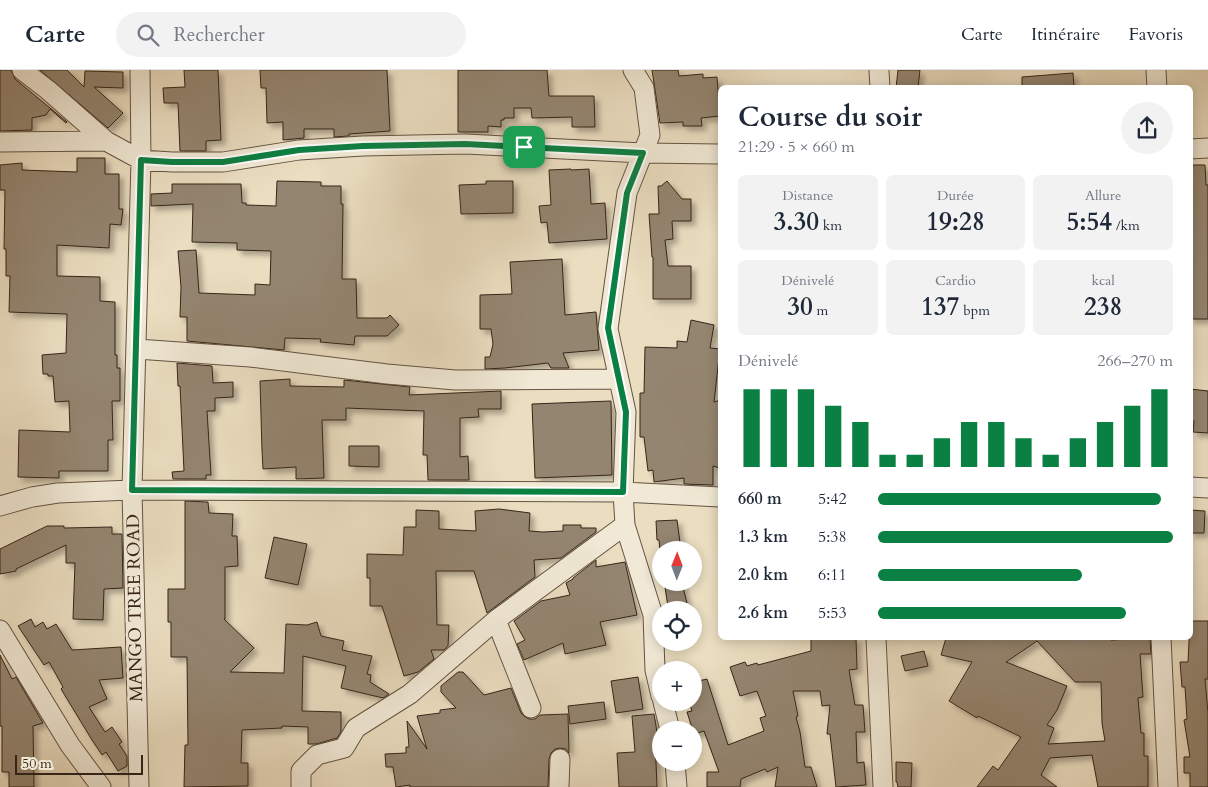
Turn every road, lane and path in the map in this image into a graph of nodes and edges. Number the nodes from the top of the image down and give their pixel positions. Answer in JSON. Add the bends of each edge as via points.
{"nodes":[{"id":1,"x":22,"y":70,"type":"edge"},
{"id":2,"x":140,"y":70,"type":"edge"},
{"id":3,"x":633,"y":70,"type":"edge"},
{"id":4,"x":879,"y":70,"type":"edge"},
{"id":5,"x":1156,"y":70,"type":"edge"},
{"id":6,"x":880,"y":85,"type":"edge"},
{"id":7,"x":1157,"y":85,"type":"edge"},
{"id":8,"x":106,"y":141,"type":"junction"},
{"id":9,"x":0,"y":142,"type":"edge"},
{"id":10,"x":1208,"y":148,"type":"edge"},
{"id":11,"x":1193,"y":149,"type":"edge"},
{"id":12,"x":643,"y":153,"type":"junction"},
{"id":13,"x":718,"y":154,"type":"edge"},
{"id":14,"x":141,"y":160,"type":"junction"},
{"id":15,"x":137,"y":350,"type":"junction"},
{"id":16,"x":619,"y":379,"type":"junction"},
{"id":17,"x":1193,"y":487,"type":"edge"},
{"id":18,"x":1208,"y":488,"type":"edge"},
{"id":19,"x":132,"y":490,"type":"junction"},
{"id":20,"x":623,"y":492,"type":"junction"},
{"id":21,"x":718,"y":498,"type":"edge"},
{"id":22,"x":0,"y":506,"type":"edge"},
{"id":23,"x":625,"y":526,"type":"junction"},
{"id":24,"x":496,"y":620,"type":"junction"},
{"id":25,"x":0,"y":630,"type":"edge"},
{"id":26,"x":876,"y":640,"type":"edge"},
{"id":27,"x":1162,"y":640,"type":"edge"},
{"id":28,"x":655,"y":661,"type":"edge"},
{"id":29,"x":531,"y":708,"type":"dead end"},
{"id":30,"x":560,"y":759,"type":"dead end"},
{"id":31,"x":676,"y":771,"type":"edge"},
{"id":32,"x":101,"y":787,"type":"edge"},
{"id":33,"x":140,"y":787,"type":"edge"},
{"id":34,"x":301,"y":787,"type":"edge"},
{"id":35,"x":559,"y":787,"type":"edge"},
{"id":36,"x":678,"y":787,"type":"edge"},
{"id":37,"x":882,"y":787,"type":"edge"},
{"id":38,"x":1168,"y":787,"type":"edge"}],
"edges":[{"from":1,"to":8,"type":"street"},
{"from":2,"to":14,"type":"street","name":"MANGO TREE ROAD"},
{"from":3,"to":12,"type":"street","via":[[644,88],[649,120],[650,134]]},
{"from":4,"to":6,"type":"street"},
{"from":5,"to":7,"type":"street"},
{"from":8,"to":9,"type":"street"},
{"from":8,"to":14,"type":"street"},
{"from":10,"to":11,"type":"street"},
{"from":12,"to":13,"type":"street"},
{"from":12,"to":14,"type":"street","via":[[465,144],[299,150],[223,162]]},
{"from":12,"to":16,"type":"street","via":[[627,193],[608,328]]},
{"from":14,"to":15,"type":"street","name":"MANGO TREE ROAD"},
{"from":15,"to":16,"type":"street","via":[[250,357],[454,380]]},
{"from":15,"to":19,"type":"street","name":"MANGO TREE ROAD"},
{"from":16,"to":20,"type":"street","via":[[626,412]]},
{"from":17,"to":18,"type":"street"},
{"from":19,"to":20,"type":"street"},
{"from":19,"to":22,"type":"street","via":[[58,492]]},
{"from":19,"to":33,"type":"street","name":"MANGO TREE ROAD"},
{"from":20,"to":21,"type":"street"},
{"from":20,"to":23,"type":"street"},
{"from":23,"to":24,"type":"street"},
{"from":23,"to":28,"type":"street","via":[[653,615]]},
{"from":24,"to":29,"type":"street"},
{"from":24,"to":34,"type":"street","via":[[410,694],[356,728],[344,748],[317,755],[300,771]]},
{"from":25,"to":32,"type":"street","via":[[70,745]]},
{"from":26,"to":37,"type":"street"},
{"from":27,"to":38,"type":"street"},
{"from":30,"to":35,"type":"street"},
{"from":31,"to":36,"type":"street"}]}
